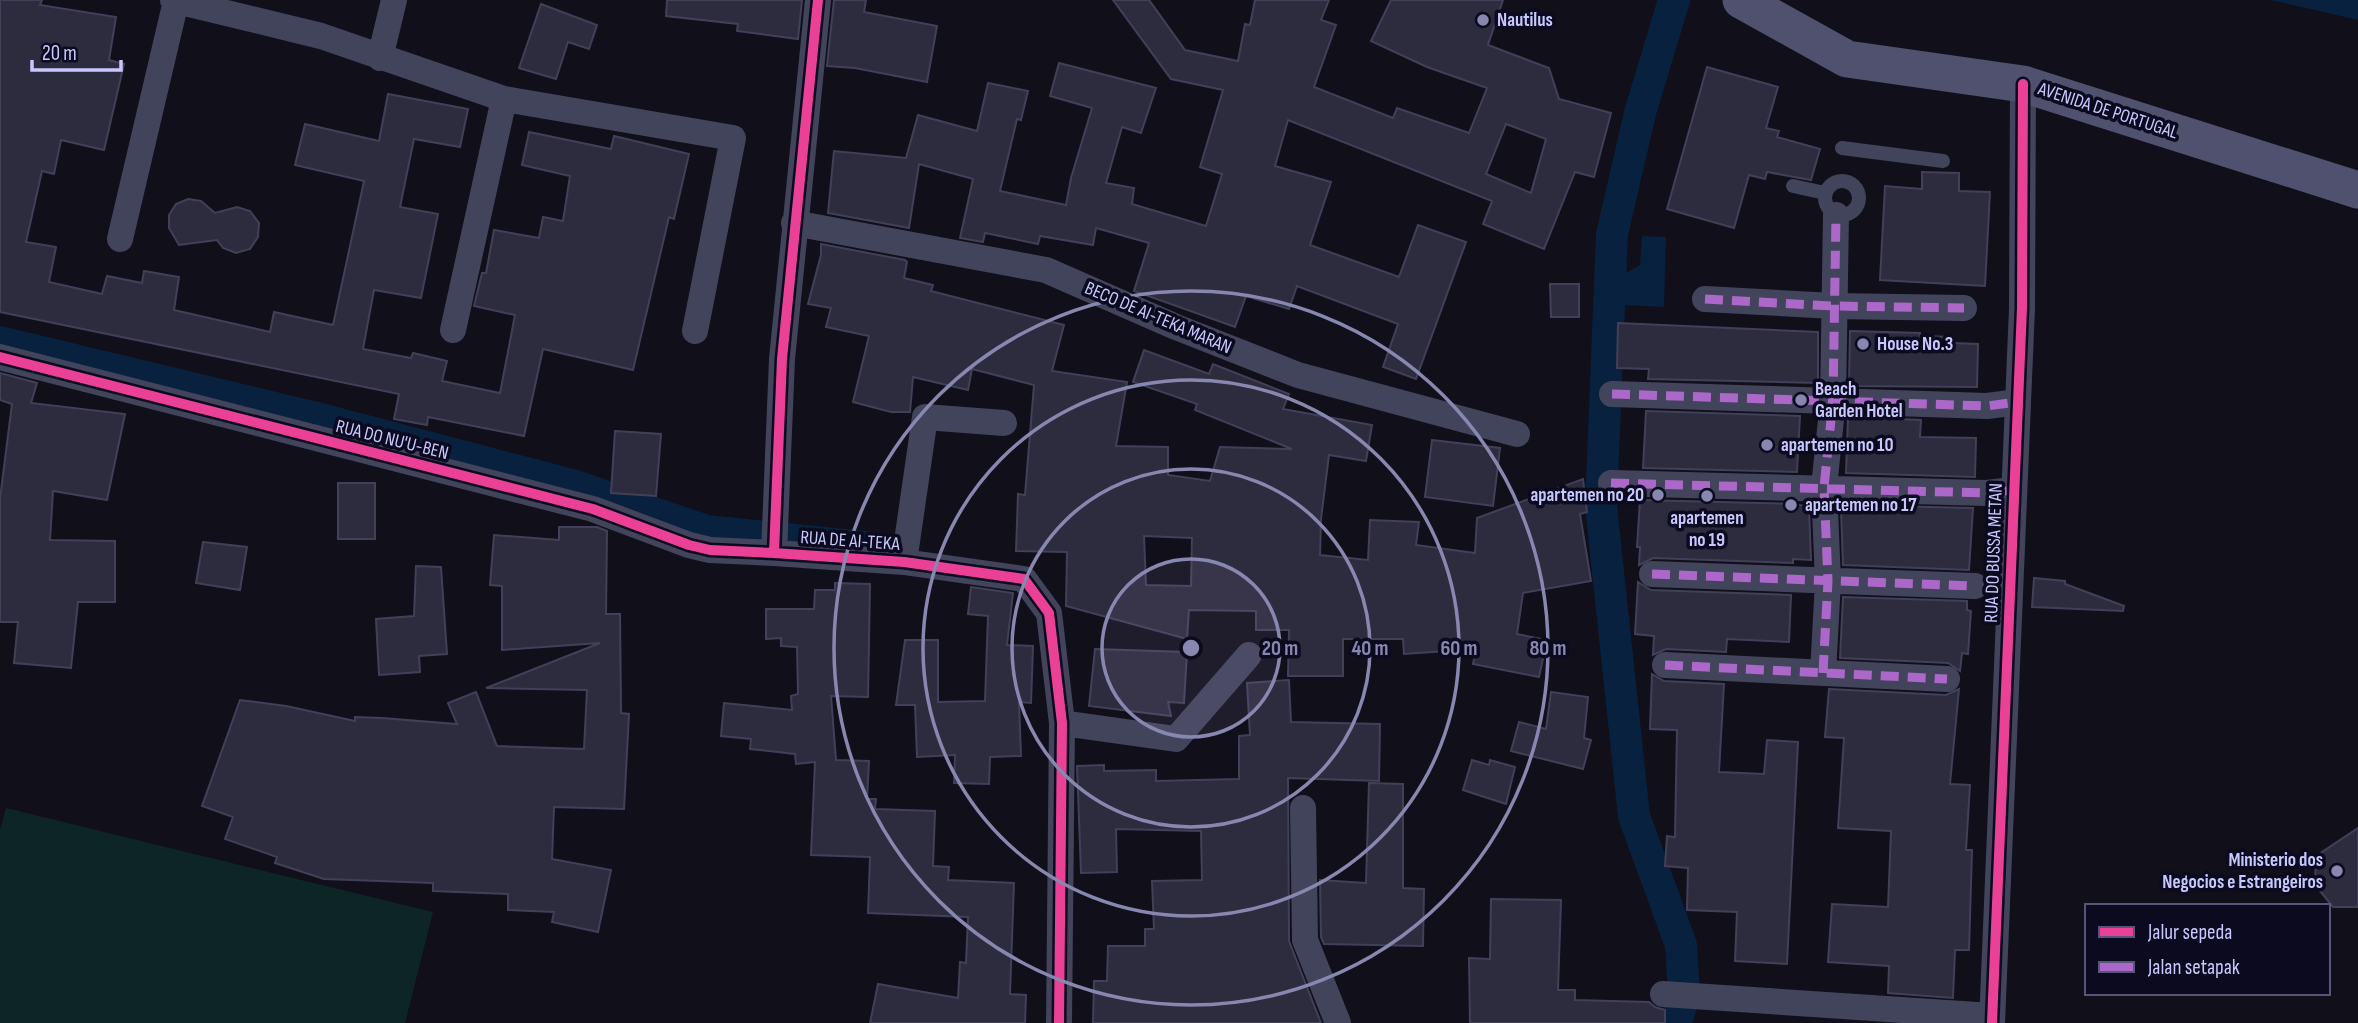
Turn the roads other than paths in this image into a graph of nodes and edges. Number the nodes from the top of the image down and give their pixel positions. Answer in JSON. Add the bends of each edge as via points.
{"nodes":[{"id":1,"x":394,"y":0,"type":"edge"},
{"id":2,"x":818,"y":0,"type":"edge"},
{"id":3,"x":1741,"y":0,"type":"edge"},
{"id":4,"x":175,"y":1,"type":"edge"},
{"id":5,"x":380,"y":58,"type":"junction"},
{"id":6,"x":2023,"y":84,"type":"junction"},
{"id":7,"x":504,"y":99,"type":"junction"},
{"id":8,"x":1842,"y":148,"type":"dead end"},
{"id":9,"x":1943,"y":161,"type":"dead end"},
{"id":10,"x":1793,"y":186,"type":"dead end"},
{"id":11,"x":2358,"y":190,"type":"edge"},
{"id":12,"x":1831,"y":204,"type":"joint"},
{"id":13,"x":794,"y":223,"type":"junction"},
{"id":14,"x":120,"y":239,"type":"dead end"},
{"id":15,"x":1704,"y":299,"type":"dead end"},
{"id":16,"x":1833,"y":306,"type":"junction"},
{"id":17,"x":1964,"y":308,"type":"dead end"},
{"id":18,"x":453,"y":330,"type":"dead end"},
{"id":19,"x":695,"y":331,"type":"dead end"},
{"id":20,"x":0,"y":357,"type":"edge"},
{"id":21,"x":1612,"y":394,"type":"dead end"},
{"id":22,"x":1833,"y":401,"type":"junction"},
{"id":23,"x":2018,"y":402,"type":"junction"},
{"id":24,"x":1004,"y":423,"type":"dead end"},
{"id":25,"x":1517,"y":434,"type":"dead end"},
{"id":26,"x":1611,"y":483,"type":"dead end"},
{"id":27,"x":1824,"y":487,"type":"junction"},
{"id":28,"x":2014,"y":490,"type":"junction"},
{"id":29,"x":774,"y":553,"type":"junction"},
{"id":30,"x":904,"y":562,"type":"junction"},
{"id":31,"x":1652,"y":574,"type":"dead end"},
{"id":32,"x":1828,"y":580,"type":"junction"},
{"id":33,"x":1975,"y":586,"type":"dead end"},
{"id":34,"x":1249,"y":655,"type":"dead end"},
{"id":35,"x":1665,"y":665,"type":"dead end"},
{"id":36,"x":1823,"y":673,"type":"junction"},
{"id":37,"x":1947,"y":679,"type":"dead end"},
{"id":38,"x":1062,"y":723,"type":"junction"},
{"id":39,"x":1303,"y":808,"type":"dead end"},
{"id":40,"x":1663,"y":993,"type":"dead end"},
{"id":41,"x":1992,"y":1019,"type":"edge"},
{"id":42,"x":1059,"y":1023,"type":"edge"},
{"id":43,"x":1338,"y":1023,"type":"edge"}],
"edges":[{"from":1,"to":5,"type":"street"},
{"from":2,"to":13,"type":"street","name":"RUA DE AI-TEKA"},
{"from":3,"to":6,"type":"main road","name":"AVENIDA DE PORTUGAL","via":[[1847,59]]},
{"from":4,"to":5,"type":"street","via":[[321,36]]},
{"from":4,"to":14,"type":"street"},
{"from":5,"to":7,"type":"street"},
{"from":6,"to":11,"type":"main road","name":"AVENIDA DE PORTUGAL"},
{"from":6,"to":23,"type":"street","name":"RUA DO BUSSA METAN"},
{"from":7,"to":18,"type":"street"},
{"from":7,"to":19,"type":"street","via":[[733,138]]},
{"from":8,"to":9,"type":"lane"},
{"from":10,"to":12,"type":"lane"},
{"from":12,"to":16,"type":"street"},
{"from":13,"to":25,"type":"street","name":"BECO DE AI-TEKA MARAN","via":[[1046,270],[1298,375]]},
{"from":13,"to":29,"type":"street","name":"RUA DE AI-TEKA","via":[[782,359]]},
{"from":15,"to":16,"type":"street"},
{"from":16,"to":17,"type":"street"},
{"from":16,"to":22,"type":"street"},
{"from":20,"to":29,"type":"street","name":"RUA DO NU'U-BEN","via":[[593,509],[710,550]]},
{"from":21,"to":22,"type":"street"},
{"from":22,"to":23,"type":"street","via":[[1987,407]]},
{"from":22,"to":27,"type":"street"},
{"from":23,"to":28,"type":"street","name":"RUA DO BUSSA METAN"},
{"from":24,"to":30,"type":"street","via":[[925,417]]},
{"from":26,"to":27,"type":"street"},
{"from":27,"to":28,"type":"street"},
{"from":27,"to":32,"type":"street"},
{"from":28,"to":41,"type":"street","name":"RUA DO BUSSA METAN"},
{"from":29,"to":30,"type":"street","name":"RUA DE AI-TEKA"},
{"from":30,"to":38,"type":"street","name":"RUA DE AI-TEKA","via":[[1024,579],[1049,613]]},
{"from":31,"to":32,"type":"street"},
{"from":32,"to":33,"type":"street"},
{"from":32,"to":36,"type":"street"},
{"from":34,"to":38,"type":"street","via":[[1176,739]]},
{"from":35,"to":36,"type":"street"},
{"from":36,"to":37,"type":"street"},
{"from":38,"to":42,"type":"street","name":"RUA DE AI-TEKA"},
{"from":39,"to":43,"type":"street","via":[[1305,940]]},
{"from":40,"to":41,"type":"street"}]}
